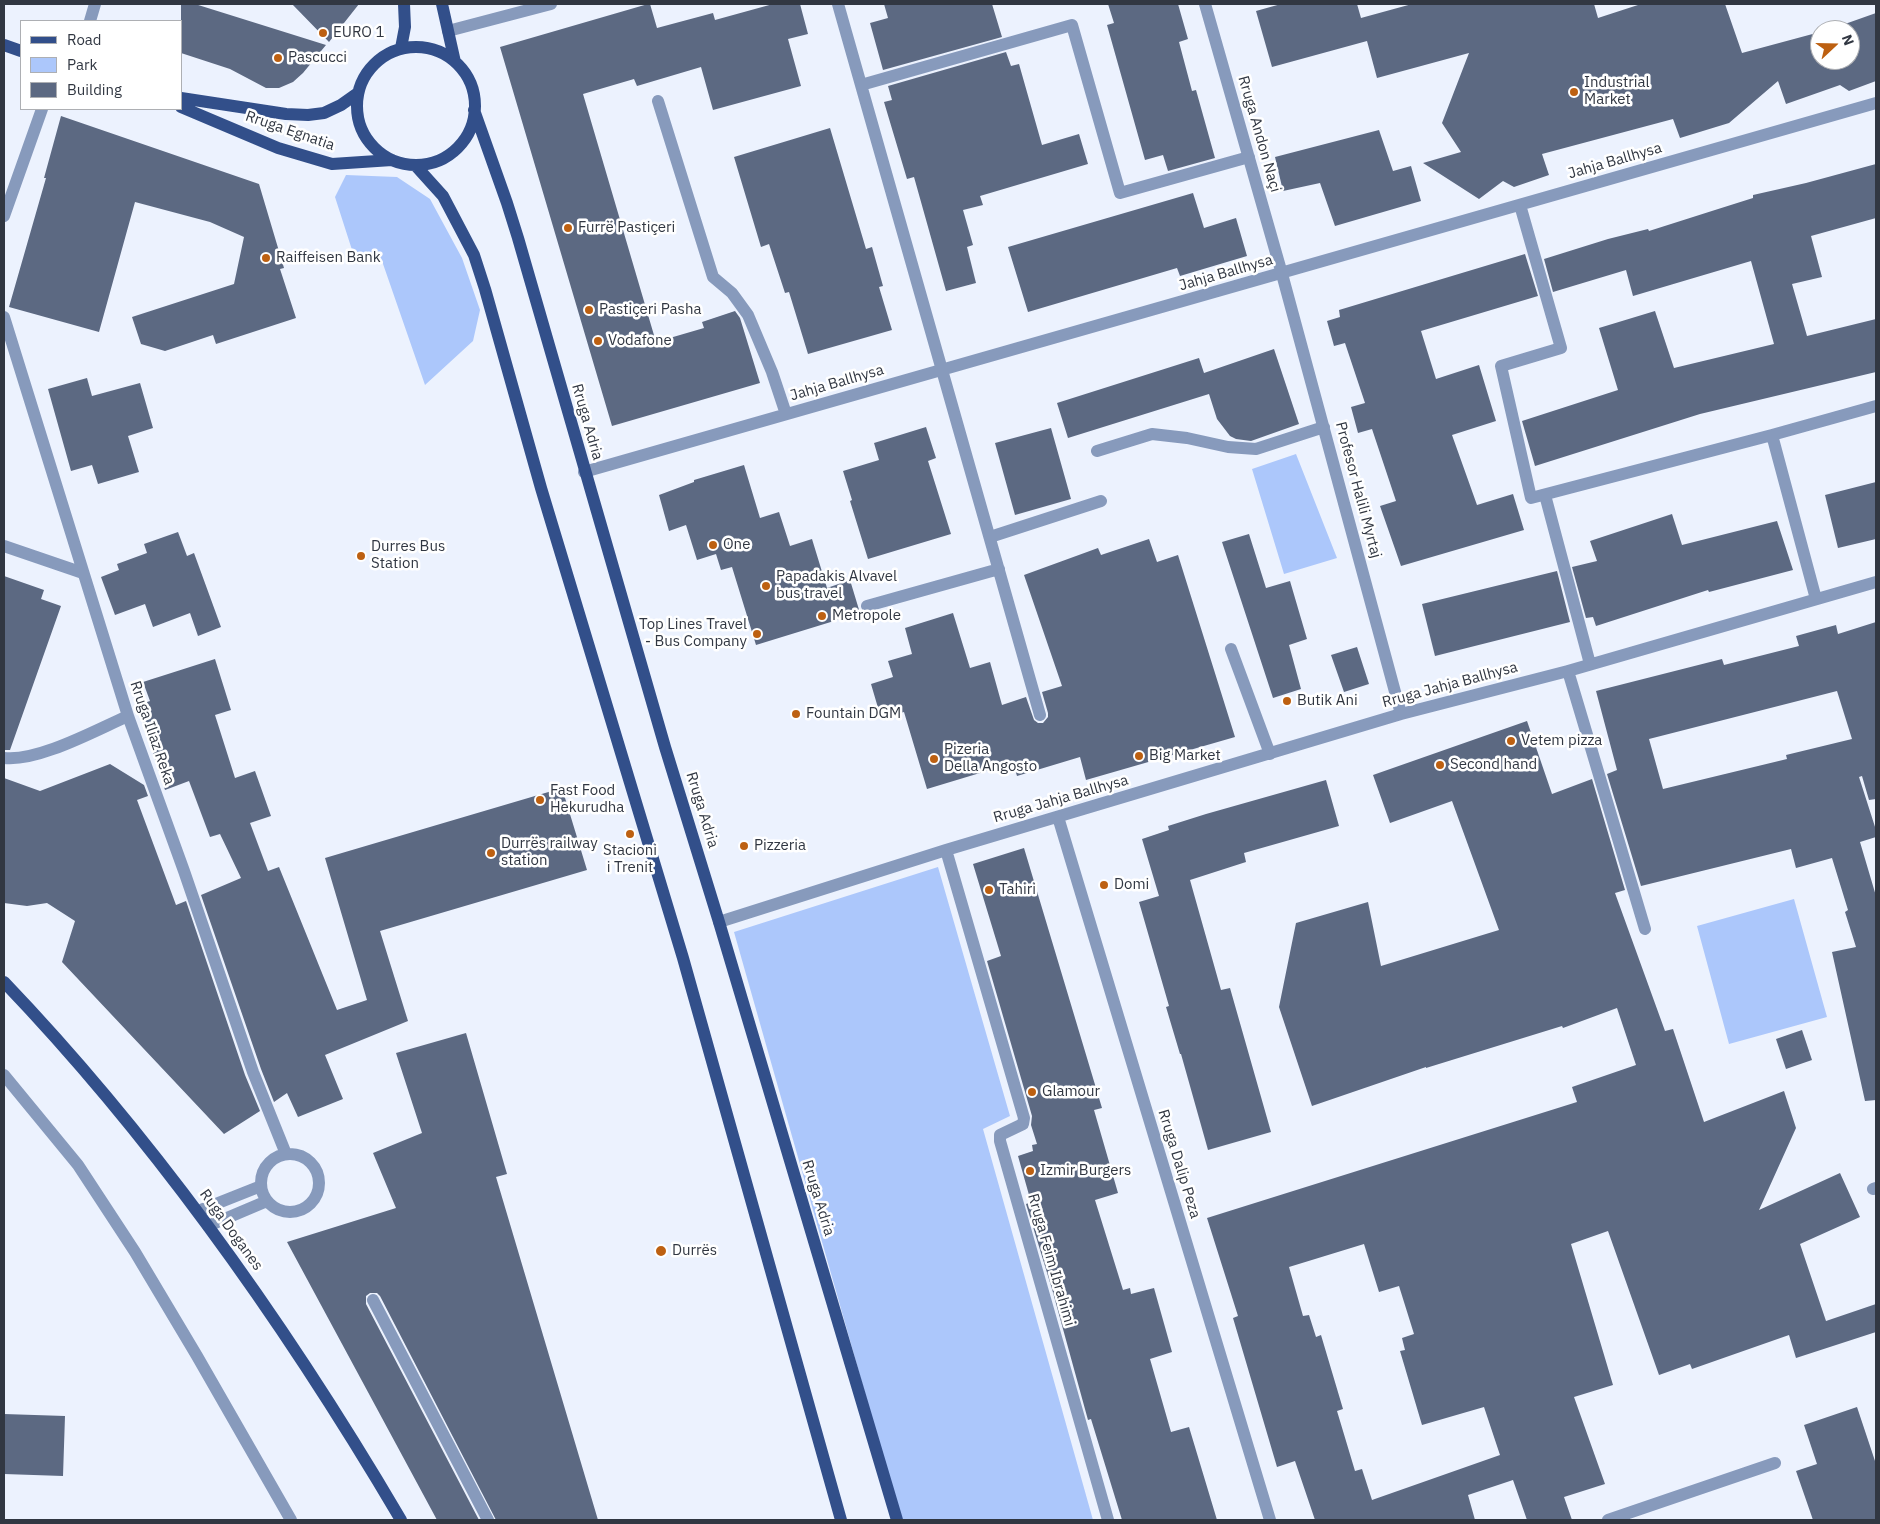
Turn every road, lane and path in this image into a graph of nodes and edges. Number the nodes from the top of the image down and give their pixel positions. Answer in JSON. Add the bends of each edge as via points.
{"nodes":[{"id":1,"x":95,"y":4,"type":"edge"},
{"id":2,"x":404,"y":4,"type":"edge"},
{"id":3,"x":442,"y":4,"type":"edge"},
{"id":4,"x":551,"y":4,"type":"edge"},
{"id":5,"x":838,"y":4,"type":"edge"},
{"id":6,"x":1205,"y":4,"type":"edge"},
{"id":7,"x":90,"y":20,"type":"edge"},
{"id":8,"x":448,"y":31,"type":"junction"},
{"id":9,"x":4,"y":45,"type":"edge"},
{"id":10,"x":401,"y":48,"type":"junction"},
{"id":11,"x":20,"y":51,"type":"edge"},
{"id":12,"x":456,"y":62,"type":"junction"},
{"id":13,"x":861,"y":84,"type":"junction"},
{"id":14,"x":358,"y":93,"type":"junction"},
{"id":15,"x":182,"y":98,"type":"edge"},
{"id":16,"x":658,"y":102,"type":"dead end"},
{"id":17,"x":1876,"y":102,"type":"edge"},
{"id":18,"x":182,"y":107,"type":"edge"},
{"id":19,"x":42,"y":110,"type":"edge"},
{"id":20,"x":474,"y":110,"type":"junction"},
{"id":21,"x":1250,"y":157,"type":"junction"},
{"id":22,"x":392,"y":160,"type":"junction"},
{"id":23,"x":415,"y":165,"type":"junction"},
{"id":24,"x":1520,"y":205,"type":"junction"},
{"id":25,"x":4,"y":216,"type":"edge"},
{"id":26,"x":1282,"y":274,"type":"junction"},
{"id":27,"x":4,"y":318,"type":"edge"},
{"id":28,"x":942,"y":370,"type":"junction"},
{"id":29,"x":1876,"y":406,"type":"edge"},
{"id":30,"x":786,"y":414,"type":"junction"},
{"id":31,"x":1324,"y":427,"type":"junction"},
{"id":32,"x":1772,"y":436,"type":"junction"},
{"id":33,"x":1097,"y":451,"type":"dead end"},
{"id":34,"x":584,"y":472,"type":"junction"},
{"id":35,"x":1545,"y":495,"type":"junction"},
{"id":36,"x":1101,"y":501,"type":"dead end"},
{"id":37,"x":990,"y":537,"type":"junction"},
{"id":38,"x":4,"y":546,"type":"edge"},
{"id":39,"x":999,"y":569,"type":"junction"},
{"id":40,"x":83,"y":573,"type":"junction"},
{"id":41,"x":1876,"y":582,"type":"edge"},
{"id":42,"x":1816,"y":599,"type":"junction"},
{"id":43,"x":867,"y":606,"type":"dead end"},
{"id":44,"x":1231,"y":649,"type":"dead end"},
{"id":45,"x":1590,"y":664,"type":"junction"},
{"id":46,"x":1568,"y":670,"type":"junction"},
{"id":47,"x":1401,"y":714,"type":"junction"},
{"id":48,"x":1040,"y":715,"type":"dead end"},
{"id":49,"x":128,"y":716,"type":"junction"},
{"id":50,"x":1270,"y":754,"type":"junction"},
{"id":51,"x":4,"y":758,"type":"edge"},
{"id":52,"x":1058,"y":817,"type":"junction"},
{"id":53,"x":946,"y":850,"type":"junction"},
{"id":54,"x":719,"y":922,"type":"junction"},
{"id":55,"x":1645,"y":929,"type":"dead end"},
{"id":56,"x":4,"y":982,"type":"edge"},
{"id":57,"x":4,"y":1075,"type":"edge"},
{"id":58,"x":286,"y":1154,"type":"junction"},
{"id":59,"x":261,"y":1186,"type":"junction"},
{"id":60,"x":267,"y":1201,"type":"junction"},
{"id":61,"x":198,"y":1211,"type":"junction"},
{"id":62,"x":208,"y":1226,"type":"junction"},
{"id":63,"x":373,"y":1300,"type":"dead end"},
{"id":64,"x":1775,"y":1463,"type":"dead end"},
{"id":65,"x":291,"y":1520,"type":"edge"},
{"id":66,"x":401,"y":1520,"type":"edge"},
{"id":67,"x":488,"y":1520,"type":"edge"},
{"id":68,"x":841,"y":1520,"type":"edge"},
{"id":69,"x":897,"y":1520,"type":"edge"},
{"id":70,"x":1108,"y":1520,"type":"edge"},
{"id":71,"x":1270,"y":1520,"type":"edge"},
{"id":72,"x":1608,"y":1520,"type":"edge"}],
"edges":[{"from":1,"to":7,"type":"street"},
{"from":2,"to":10,"type":"main road","via":[[405,27]]},
{"from":3,"to":8,"type":"main road"},
{"from":4,"to":8,"type":"street"},
{"from":5,"to":13,"type":"street"},
{"from":6,"to":21,"type":"street","name":"Rruga Andon Naçi"},
{"from":8,"to":12,"type":"main road"},
{"from":9,"to":11,"type":"main road"},
{"from":10,"to":12,"type":"main road","via":[[432,49]]},
{"from":10,"to":14,"type":"main road","via":[[373,66]]},
{"from":12,"to":20,"type":"main road","via":[[471,87]]},
{"from":13,"to":21,"type":"street","via":[[1072,25],[1120,192]]},
{"from":13,"to":28,"type":"street"},
{"from":14,"to":15,"type":"main road","name":"Rruga Egnatia","via":[[324,113],[308,115]]},
{"from":14,"to":22,"type":"main road","via":[[358,118],[363,132],[378,152]]},
{"from":16,"to":30,"type":"street","via":[[713,277],[732,293],[748,315]]},
{"from":17,"to":24,"type":"street","name":"Jahja Ballhysa"},
{"from":18,"to":22,"type":"main road","name":"Rruga Egnatia","via":[[278,148],[332,164]]},
{"from":19,"to":25,"type":"street"},
{"from":20,"to":23,"type":"main road","via":[[468,133],[453,152],[439,160]]},
{"from":20,"to":34,"type":"main road","name":"Rruga Adria","via":[[510,212]]},
{"from":21,"to":26,"type":"street","name":"Rruga Andon Naçi"},
{"from":22,"to":23,"type":"main road"},
{"from":23,"to":68,"type":"main road","via":[[443,196],[474,255],[485,289],[541,488],[685,967]]},
{"from":24,"to":26,"type":"street","name":"Jahja Ballhysa"},
{"from":24,"to":35,"type":"street","via":[[1561,348],[1501,366],[1531,498]]},
{"from":26,"to":28,"type":"street","name":"Jahja Ballhysa"},
{"from":26,"to":31,"type":"street","name":"Profesor Halili Myrtaj"},
{"from":27,"to":40,"type":"street","name":"Rruga Iliaz Reka"},
{"from":28,"to":30,"type":"street","name":"Jahja Ballhysa"},
{"from":28,"to":37,"type":"street"},
{"from":29,"to":32,"type":"street"},
{"from":30,"to":34,"type":"street","name":"Jahja Ballhysa"},
{"from":31,"to":33,"type":"street","via":[[1256,449],[1152,434]]},
{"from":31,"to":47,"type":"street","name":"Profesor Halili Myrtaj"},
{"from":32,"to":35,"type":"street"},
{"from":32,"to":42,"type":"street"},
{"from":34,"to":54,"type":"main road","name":"Rruga Adria"},
{"from":35,"to":45,"type":"street"},
{"from":36,"to":37,"type":"street"},
{"from":37,"to":39,"type":"street"},
{"from":38,"to":40,"type":"street"},
{"from":39,"to":43,"type":"street"},
{"from":39,"to":48,"type":"street"},
{"from":40,"to":49,"type":"street","name":"Rruga Iliaz Reka"},
{"from":41,"to":42,"type":"street","name":"Rruga Jahja Ballhysa"},
{"from":42,"to":45,"type":"street","name":"Rruga Jahja Ballhysa"},
{"from":44,"to":50,"type":"street"},
{"from":45,"to":46,"type":"street","name":"Rruga Jahja Ballhysa"},
{"from":46,"to":47,"type":"street","name":"Rruga Jahja Ballhysa"},
{"from":46,"to":55,"type":"street"},
{"from":47,"to":50,"type":"street","name":"Rruga Jahja Ballhysa"},
{"from":49,"to":51,"type":"street","via":[[38,755],[14,760]]},
{"from":49,"to":58,"type":"street","name":"Rruga Iliaz Reka","via":[[253,1072]]},
{"from":50,"to":52,"type":"street","name":"Rruga Jahja Ballhysa"},
{"from":52,"to":53,"type":"street","name":"Rruga Jahja Ballhysa"},
{"from":52,"to":71,"type":"street","name":"Rruga Dalip Peza"},
{"from":53,"to":54,"type":"street","name":"Rruga Jahja Ballhysa"},
{"from":53,"to":70,"type":"street","name":"Rruga Feim Ibrahimi","via":[[1024,1118],[1019,1127],[1000,1135],[1000,1141]]},
{"from":54,"to":69,"type":"main road","name":"Rruga Adria"},
{"from":56,"to":61,"type":"main road","name":"Ruga Doganes","via":[[87,1075]]},
{"from":57,"to":65,"type":"street","via":[[78,1165],[135,1252]]},
{"from":58,"to":59,"type":"street","via":[[267,1164]]},
{"from":58,"to":60,"type":"street","via":[[299,1155],[316,1170],[319,1182],[316,1194],[310,1204],[288,1212],[276,1209]]},
{"from":59,"to":60,"type":"street"},
{"from":59,"to":61,"type":"street"},
{"from":60,"to":62,"type":"street"},
{"from":61,"to":62,"type":"main road","name":"Ruga Doganes"},
{"from":62,"to":66,"type":"main road","name":"Ruga Doganes","via":[[271,1312]]},
{"from":63,"to":67,"type":"street"},
{"from":64,"to":72,"type":"street"}]}
